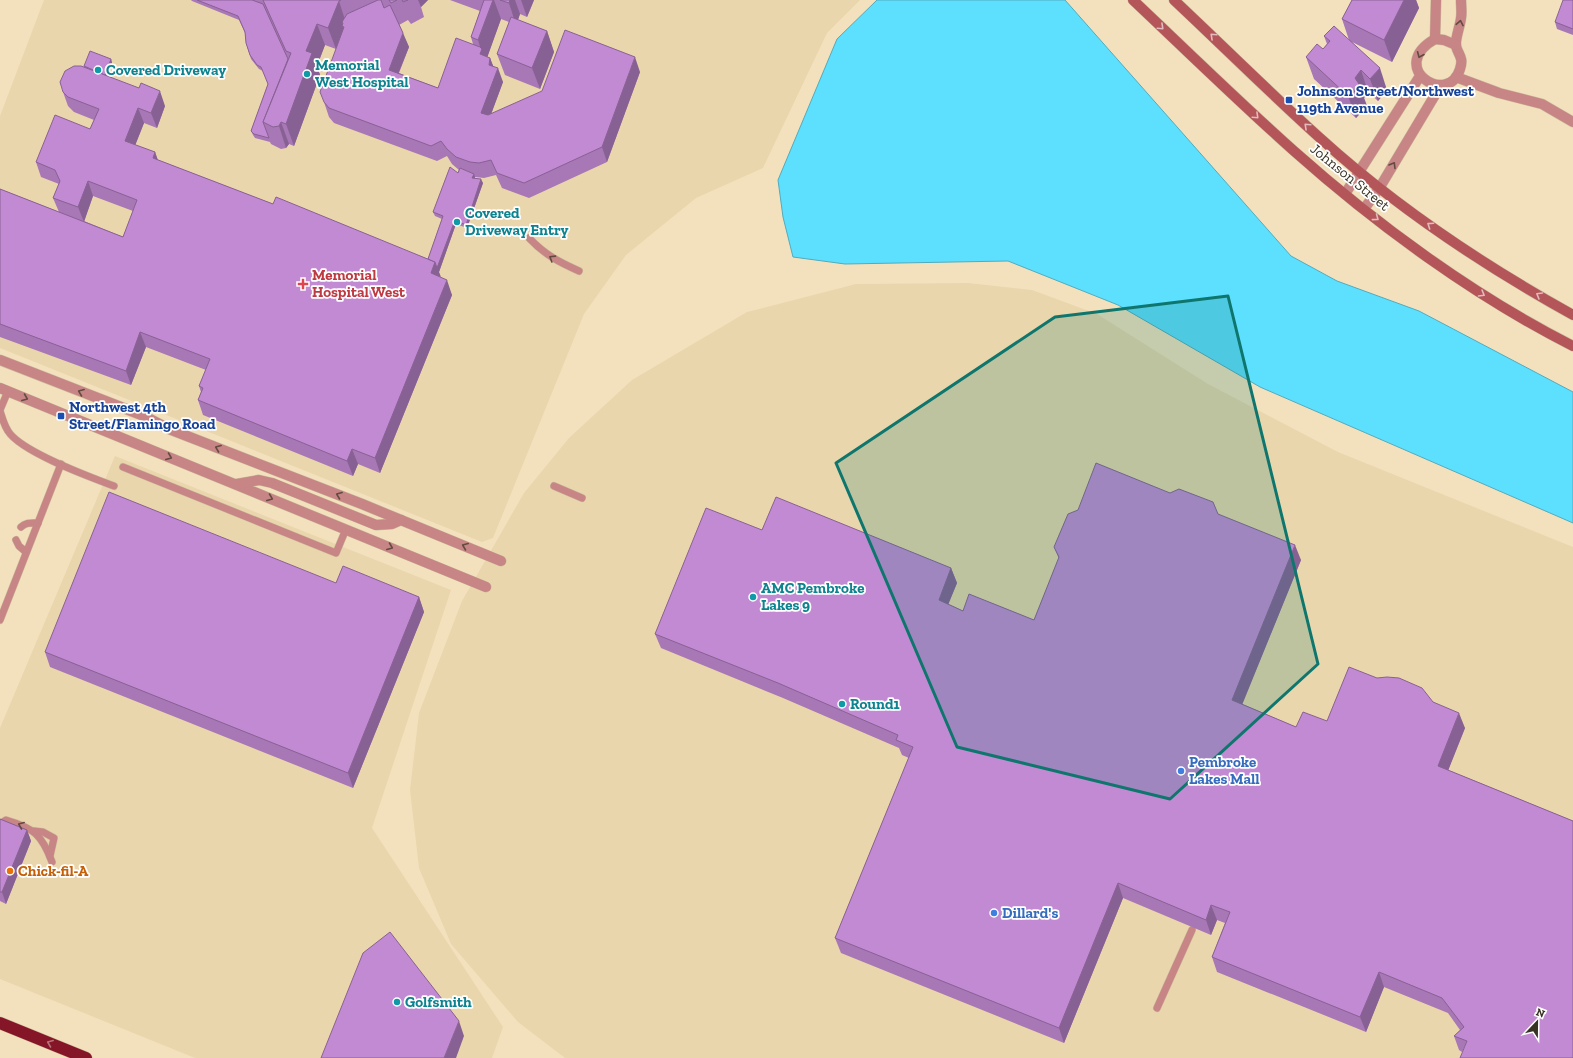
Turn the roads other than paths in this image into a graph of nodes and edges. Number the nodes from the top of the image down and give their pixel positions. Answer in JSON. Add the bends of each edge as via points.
{"nodes":[{"id":1,"x":1133,"y":0,"type":"edge"},
{"id":2,"x":1174,"y":0,"type":"edge"},
{"id":3,"x":1436,"y":0,"type":"edge"},
{"id":4,"x":1461,"y":0,"type":"edge"},
{"id":5,"x":1435,"y":39,"type":"junction"},
{"id":6,"x":1456,"y":45,"type":"junction"},
{"id":7,"x":1420,"y":76,"type":"junction"},
{"id":8,"x":1456,"y":78,"type":"junction"},
{"id":9,"x":1441,"y":86,"type":"junction"},
{"id":10,"x":1573,"y":122,"type":"edge"},
{"id":11,"x":1359,"y":171,"type":"junction"},
{"id":12,"x":1380,"y":188,"type":"junction"},
{"id":13,"x":1345,"y":194,"type":"junction"},
{"id":14,"x":1364,"y":209,"type":"junction"},
{"id":15,"x":529,"y":238,"type":"dead end"},
{"id":16,"x":579,"y":271,"type":"dead end"},
{"id":17,"x":1573,"y":315,"type":"edge"},
{"id":18,"x":1573,"y":346,"type":"edge"},
{"id":19,"x":0,"y":360,"type":"edge"},
{"id":20,"x":4,"y":390,"type":"edge"},
{"id":21,"x":0,"y":410,"type":"edge"},
{"id":22,"x":61,"y":464,"type":"junction"},
{"id":23,"x":123,"y":467,"type":"dead end"},
{"id":24,"x":234,"y":484,"type":"junction"},
{"id":25,"x":114,"y":486,"type":"dead end"},
{"id":26,"x":554,"y":486,"type":"dead end"},
{"id":27,"x":582,"y":498,"type":"dead end"},
{"id":28,"x":362,"y":504,"type":"junction"},
{"id":29,"x":349,"y":514,"type":"junction"},
{"id":30,"x":401,"y":520,"type":"junction"},
{"id":31,"x":38,"y":523,"type":"junction"},
{"id":32,"x":21,"y":527,"type":"dead end"},
{"id":33,"x":346,"y":529,"type":"junction"},
{"id":34,"x":16,"y":540,"type":"dead end"},
{"id":35,"x":26,"y":552,"type":"junction"},
{"id":36,"x":501,"y":561,"type":"dead end"},
{"id":37,"x":486,"y":586,"type":"dead end"},
{"id":38,"x":0,"y":620,"type":"edge"},
{"id":39,"x":0,"y":824,"type":"edge"},
{"id":40,"x":34,"y":831,"type":"junction"},
{"id":41,"x":1192,"y":930,"type":"dead end"},
{"id":42,"x":1157,"y":1008,"type":"dead end"},
{"id":43,"x":0,"y":1023,"type":"edge"},
{"id":44,"x":86,"y":1058,"type":"edge"}],
"edges":[{"from":1,"to":13,"type":"street","name":"Johnson Street","one_way":true,"via":[[1294,151]]},
{"from":11,"to":2,"type":"street","name":"Johnson Street","one_way":true,"via":[[1320,138]]},
{"from":3,"to":5,"type":"street"},
{"from":6,"to":4,"type":"street","one_way":true,"via":[[1462,17]]},
{"from":5,"to":6,"type":"street"},
{"from":5,"to":7,"type":"street","one_way":true,"via":[[1428,43],[1418,56],[1416,62]]},
{"from":6,"to":8,"type":"street","via":[[1461,62]]},
{"from":7,"to":9,"type":"street","via":[[1432,84]]},
{"from":7,"to":11,"type":"street"},
{"from":8,"to":9,"type":"street"},
{"from":8,"to":10,"type":"street","via":[[1542,104]]},
{"from":12,"to":9,"type":"street","one_way":true},
{"from":11,"to":12,"type":"street","name":"Johnson Street"},
{"from":11,"to":13,"type":"street"},
{"from":12,"to":14,"type":"street"},
{"from":17,"to":12,"type":"street","name":"Johnson Street","one_way":true,"via":[[1501,273]]},
{"from":13,"to":14,"type":"street","name":"Johnson Street"},
{"from":14,"to":18,"type":"street","name":"Johnson Street","one_way":true,"via":[[1467,285]]},
{"from":16,"to":15,"type":"lane","one_way":true,"via":[[540,250]]},
{"from":28,"to":19,"type":"street","one_way":true,"via":[[168,429],[144,416]]},
{"from":20,"to":21,"type":"lane"},
{"from":20,"to":24,"type":"street","one_way":true},
{"from":21,"to":22,"type":"lane","via":[[8,431],[19,442]]},
{"from":22,"to":25,"type":"lane"},
{"from":22,"to":31,"type":"lane"},
{"from":23,"to":33,"type":"lane","via":[[336,553]]},
{"from":24,"to":29,"type":"street","via":[[259,480],[272,483]]},
{"from":24,"to":33,"type":"street","one_way":true},
{"from":26,"to":27,"type":"lane"},
{"from":28,"to":29,"type":"street","via":[[355,512]]},
{"from":28,"to":30,"type":"street"},
{"from":29,"to":30,"type":"street","via":[[376,525],[392,524]]},
{"from":36,"to":30,"type":"street","one_way":true},
{"from":31,"to":32,"type":"lane","via":[[29,522]]},
{"from":31,"to":35,"type":"lane"},
{"from":33,"to":37,"type":"street","one_way":true},
{"from":34,"to":35,"type":"lane"},
{"from":35,"to":38,"type":"lane"},
{"from":40,"to":39,"type":"lane","one_way":true,"via":[[6,820]]},
{"from":40,"to":40,"type":"lane","via":[[48,849],[51,859],[54,838],[43,832]]},
{"from":41,"to":42,"type":"lane"},
{"from":44,"to":43,"type":"highway","one_way":true}]}
